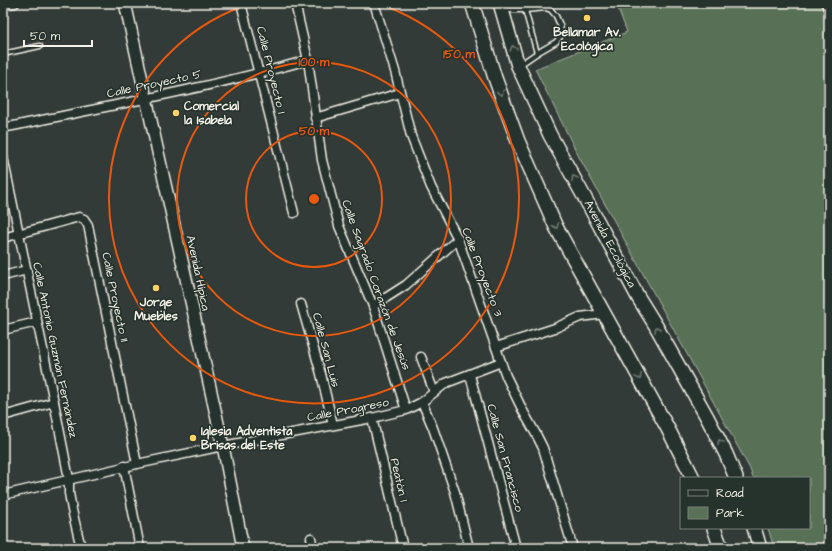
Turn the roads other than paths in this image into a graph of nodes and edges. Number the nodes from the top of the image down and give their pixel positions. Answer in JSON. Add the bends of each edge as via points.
{"nodes":[{"id":1,"x":15,"y":3,"type":"edge"},
{"id":2,"x":125,"y":3,"type":"edge"},
{"id":3,"x":241,"y":3,"type":"edge"},
{"id":4,"x":295,"y":3,"type":"edge"},
{"id":5,"x":374,"y":3,"type":"edge"},
{"id":6,"x":472,"y":3,"type":"edge"},
{"id":7,"x":826,"y":3,"type":"edge"},
{"id":8,"x":3,"y":5,"type":"edge"},
{"id":9,"x":501,"y":6,"type":"edge"},
{"id":10,"x":525,"y":10,"type":"junction"},
{"id":11,"x":829,"y":11,"type":"edge"},
{"id":12,"x":40,"y":46,"type":"dead end"},
{"id":13,"x":538,"y":53,"type":"junction"},
{"id":14,"x":3,"y":54,"type":"edge"},
{"id":15,"x":308,"y":60,"type":"junction"},
{"id":16,"x":518,"y":66,"type":"junction"},
{"id":17,"x":260,"y":74,"type":"junction"},
{"id":18,"x":400,"y":93,"type":"junction"},
{"id":19,"x":146,"y":98,"type":"junction"},
{"id":20,"x":315,"y":118,"type":"junction"},
{"id":21,"x":3,"y":128,"type":"edge"},
{"id":22,"x":3,"y":157,"type":"edge"},
{"id":23,"x":6,"y":191,"type":"edge"},
{"id":24,"x":294,"y":213,"type":"dead end"},
{"id":25,"x":19,"y":233,"type":"junction"},
{"id":26,"x":3,"y":238,"type":"edge"},
{"id":27,"x":458,"y":239,"type":"junction"},
{"id":28,"x":26,"y":270,"type":"junction"},
{"id":29,"x":3,"y":276,"type":"edge"},
{"id":30,"x":301,"y":304,"type":"dead end"},
{"id":31,"x":373,"y":306,"type":"junction"},
{"id":32,"x":604,"y":314,"type":"junction"},
{"id":33,"x":38,"y":322,"type":"junction"},
{"id":34,"x":3,"y":330,"type":"edge"},
{"id":35,"x":496,"y":347,"type":"junction"},
{"id":36,"x":422,"y":356,"type":"dead end"},
{"id":37,"x":501,"y":362,"type":"junction"},
{"id":38,"x":470,"y":375,"type":"junction"},
{"id":39,"x":434,"y":392,"type":"junction"},
{"id":40,"x":54,"y":402,"type":"junction"},
{"id":41,"x":422,"y":402,"type":"junction"},
{"id":42,"x":406,"y":410,"type":"junction"},
{"id":43,"x":3,"y":416,"type":"edge"},
{"id":44,"x":372,"y":418,"type":"junction"},
{"id":45,"x":333,"y":425,"type":"junction"},
{"id":46,"x":222,"y":446,"type":"junction"},
{"id":47,"x":137,"y":464,"type":"junction"},
{"id":48,"x":124,"y":466,"type":"junction"},
{"id":49,"x":692,"y":477,"type":"edge"},
{"id":50,"x":736,"y":477,"type":"edge"},
{"id":51,"x":69,"y":479,"type":"junction"},
{"id":52,"x":3,"y":495,"type":"edge"},
{"id":53,"x":714,"y":529,"type":"edge"},
{"id":54,"x":754,"y":529,"type":"edge"},
{"id":55,"x":311,"y":538,"type":"dead end"},
{"id":56,"x":81,"y":548,"type":"edge"},
{"id":57,"x":140,"y":548,"type":"edge"},
{"id":58,"x":243,"y":548,"type":"edge"},
{"id":59,"x":313,"y":548,"type":"edge"},
{"id":60,"x":402,"y":548,"type":"edge"},
{"id":61,"x":468,"y":548,"type":"edge"},
{"id":62,"x":516,"y":548,"type":"edge"},
{"id":63,"x":573,"y":548,"type":"edge"},
{"id":64,"x":721,"y":548,"type":"edge"},
{"id":65,"x":760,"y":548,"type":"edge"}],
"edges":[{"from":1,"to":8,"type":"street"},
{"from":2,"to":19,"type":"street","name":"Avenida Hípica"},
{"from":3,"to":17,"type":"street","name":"Calle Proyecto 1"},
{"from":4,"to":15,"type":"street","name":"Calle Sagrado Corazón de Jesús"},
{"from":5,"to":18,"type":"street","name":"Calle Proyecto 3"},
{"from":6,"to":32,"type":"main road","one_way":true,"via":[[518,141],[556,227]]},
{"from":7,"to":11,"type":"street"},
{"from":9,"to":10,"type":"lane"},
{"from":16,"to":9,"type":"main road","name":"Avenida Ecológica","one_way":true},
{"from":10,"to":13,"type":"lane"},
{"from":10,"to":13,"type":"lane","via":[[551,10],[560,25],[560,37]]},
{"from":12,"to":14,"type":"lane"},
{"from":13,"to":16,"type":"lane"},
{"from":15,"to":17,"type":"street","name":"Calle Proyecto 5"},
{"from":15,"to":20,"type":"street","name":"Calle Sagrado Corazón de Jesús"},
{"from":50,"to":16,"type":"main road","name":"Avenida Ecológica","one_way":true,"via":[[707,417],[550,135]]},
{"from":17,"to":19,"type":"street","name":"Calle Proyecto 5"},
{"from":17,"to":24,"type":"street","name":"Calle Proyecto 1"},
{"from":18,"to":20,"type":"street"},
{"from":18,"to":27,"type":"street","name":"Calle Proyecto 3","via":[[411,136],[431,187]]},
{"from":19,"to":21,"type":"street","name":"Calle Proyecto 5"},
{"from":19,"to":46,"type":"street","name":"Avenida Hípica"},
{"from":20,"to":31,"type":"street","name":"Calle Sagrado Corazón de Jesús","via":[[322,160],[339,226]]},
{"from":22,"to":23,"type":"street","name":"Calle Antonio Guzmán Fernández"},
{"from":23,"to":25,"type":"street","name":"Calle Antonio Guzmán Fernández"},
{"from":25,"to":26,"type":"street","name":"Calle Proyecto 11"},
{"from":25,"to":28,"type":"street","name":"Calle Antonio Guzmán Fernández"},
{"from":25,"to":47,"type":"street","name":"Calle Proyecto 11","via":[[79,217],[88,225]]},
{"from":27,"to":31,"type":"street","via":[[406,285]]},
{"from":27,"to":35,"type":"street","name":"Calle Proyecto 3"},
{"from":28,"to":29,"type":"street"},
{"from":28,"to":33,"type":"street","name":"Calle Antonio Guzmán Fernández"},
{"from":30,"to":45,"type":"street","name":"Calle San Luis"},
{"from":31,"to":42,"type":"street","name":"Calle Sagrado Corazón de Jesús"},
{"from":32,"to":35,"type":"street","via":[[580,317],[556,328]]},
{"from":32,"to":49,"type":"main road","one_way":true},
{"from":33,"to":34,"type":"street"},
{"from":33,"to":40,"type":"street","name":"Calle Antonio Guzmán Fernández"},
{"from":35,"to":37,"type":"street","name":"Calle Proyecto 3"},
{"from":36,"to":39,"type":"street"},
{"from":37,"to":38,"type":"street","name":"Calle Progreso"},
{"from":37,"to":63,"type":"street","name":"Calle Proyecto 3","via":[[543,448]]},
{"from":38,"to":39,"type":"street","name":"Calle Progreso","via":[[446,384]]},
{"from":38,"to":62,"type":"street","name":"Calle San Francisco"},
{"from":39,"to":41,"type":"street","name":"Calle Progreso"},
{"from":40,"to":43,"type":"street"},
{"from":40,"to":51,"type":"street","name":"Calle Antonio Guzmán Fernández"},
{"from":41,"to":42,"type":"street","name":"Calle Progreso"},
{"from":41,"to":61,"type":"street","via":[[455,492]]},
{"from":42,"to":44,"type":"street","name":"Calle Progreso"},
{"from":44,"to":45,"type":"street","name":"Calle Progreso"},
{"from":44,"to":60,"type":"street","name":"Peatón 1"},
{"from":45,"to":46,"type":"street","name":"Calle Progreso"},
{"from":46,"to":47,"type":"street","name":"Calle Progreso"},
{"from":46,"to":58,"type":"street","name":"Avenida Hípica"},
{"from":47,"to":48,"type":"street","name":"Calle Progreso"},
{"from":48,"to":51,"type":"street","name":"Calle Progreso"},
{"from":48,"to":57,"type":"street"},
{"from":51,"to":52,"type":"street","name":"Calle Progreso"},
{"from":51,"to":56,"type":"street","name":"Calle Antonio Guzmán Fernández","via":[[72,510]]},
{"from":53,"to":64,"type":"main road"},
{"from":54,"to":65,"type":"main road"},
{"from":55,"to":59,"type":"street"}]}
